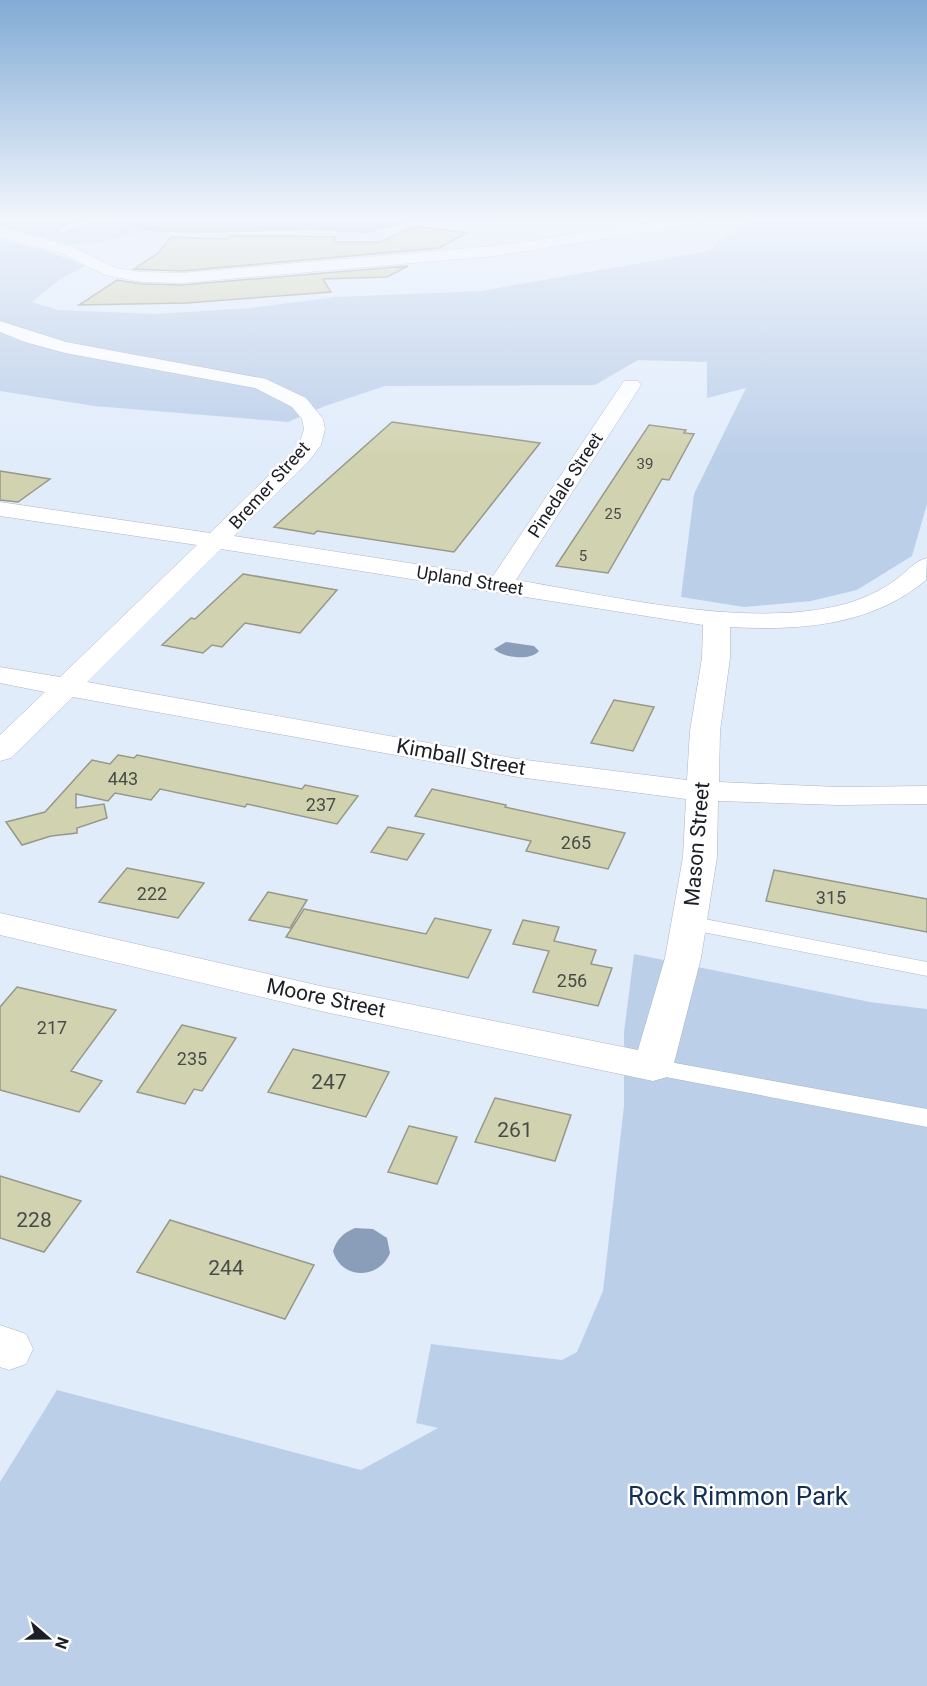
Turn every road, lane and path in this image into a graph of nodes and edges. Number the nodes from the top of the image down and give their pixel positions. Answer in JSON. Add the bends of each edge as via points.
{"nodes":[{"id":1,"x":0,"y":326,"type":"edge"},
{"id":2,"x":631,"y":385,"type":"dead end"},
{"id":3,"x":0,"y":509,"type":"edge"},
{"id":4,"x":218,"y":542,"type":"junction"},
{"id":5,"x":927,"y":565,"type":"edge"},
{"id":6,"x":500,"y":585,"type":"junction"},
{"id":7,"x":717,"y":618,"type":"junction"},
{"id":8,"x":0,"y":675,"type":"edge"},
{"id":9,"x":68,"y":687,"type":"junction"},
{"id":10,"x":0,"y":752,"type":"edge"},
{"id":11,"x":703,"y":791,"type":"junction"},
{"id":12,"x":927,"y":795,"type":"edge"},
{"id":13,"x":689,"y":923,"type":"junction"},
{"id":14,"x":0,"y":924,"type":"edge"},
{"id":15,"x":927,"y":969,"type":"edge"},
{"id":16,"x":653,"y":1066,"type":"junction"},
{"id":17,"x":927,"y":1118,"type":"edge"}],
"edges":[{"from":1,"to":4,"type":"street","name":"Bremer Street","via":[[65,347],[250,380],[300,403],[309,412],[314,431],[306,451]]},
{"from":2,"to":6,"type":"street","name":"Pinedale Street"},
{"from":3,"to":4,"type":"street","name":"Upland Street"},
{"from":4,"to":6,"type":"street","name":"Upland Street"},
{"from":4,"to":9,"type":"street","name":"Bremer Street"},
{"from":5,"to":7,"type":"street","name":"Upland Street","via":[[903,587],[861,608],[798,618]]},
{"from":6,"to":7,"type":"street","name":"Upland Street"},
{"from":7,"to":11,"type":"street","name":"Mason Street"},
{"from":8,"to":9,"type":"street","name":"Kimball Street"},
{"from":9,"to":10,"type":"street","name":"Bremer Street"},
{"from":9,"to":11,"type":"street","name":"Kimball Street","via":[[518,768]]},
{"from":11,"to":12,"type":"street","name":"Kimball Street"},
{"from":11,"to":13,"type":"street","name":"Mason Street","via":[[700,857]]},
{"from":13,"to":15,"type":"lane"},
{"from":13,"to":16,"type":"street","name":"Mason Street"},
{"from":14,"to":16,"type":"street","name":"Moore Street","via":[[546,1047]]},
{"from":16,"to":17,"type":"lane"}]}
